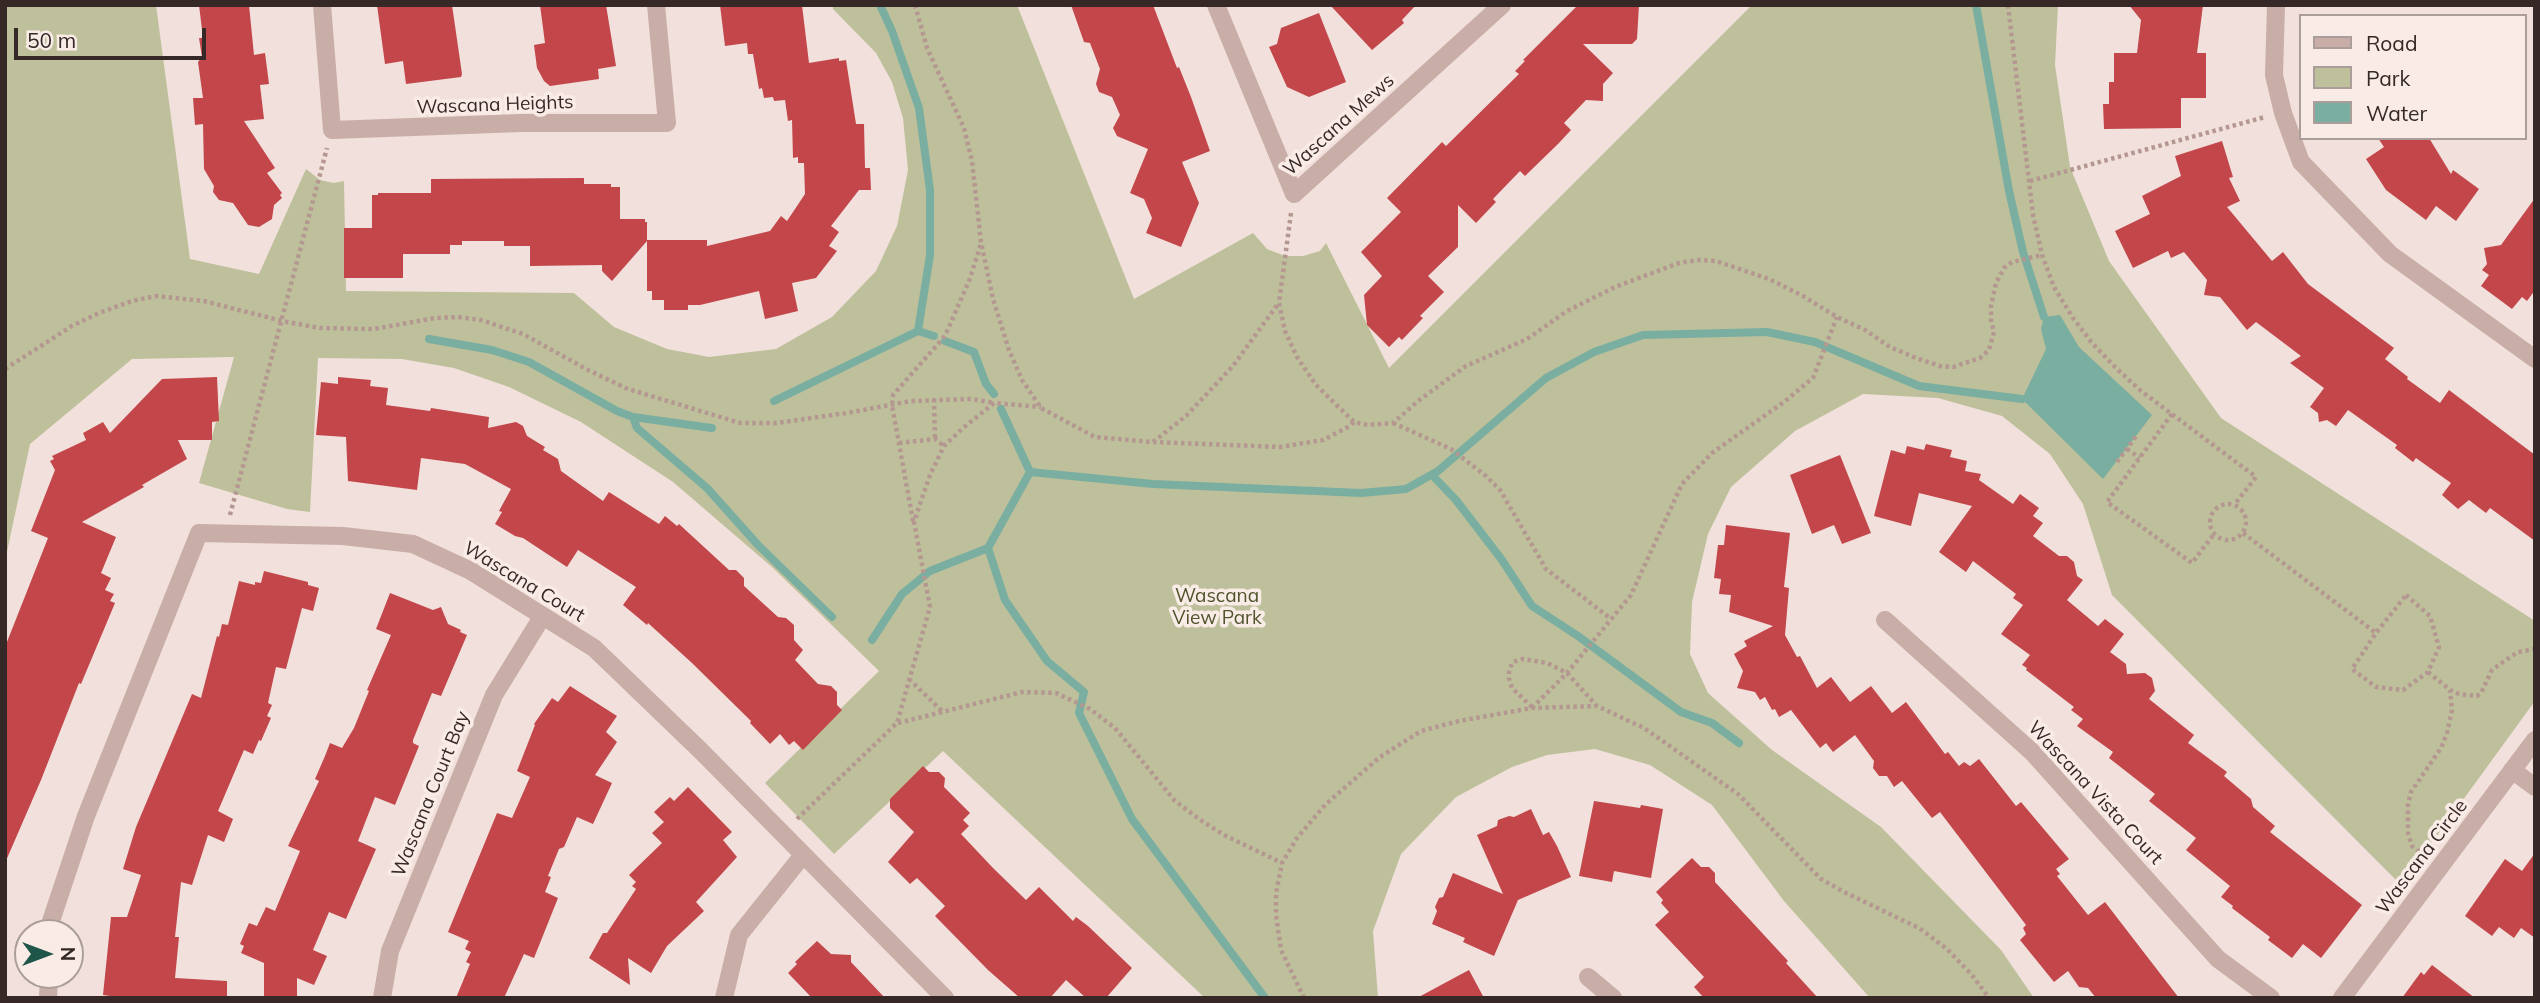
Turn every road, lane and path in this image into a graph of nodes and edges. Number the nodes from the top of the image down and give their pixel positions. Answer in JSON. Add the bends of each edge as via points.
{"nodes":[{"id":1,"x":322,"y":5,"type":"edge"},
{"id":2,"x":656,"y":5,"type":"edge"},
{"id":3,"x":915,"y":5,"type":"edge"},
{"id":4,"x":1216,"y":5,"type":"edge"},
{"id":5,"x":1502,"y":5,"type":"edge"},
{"id":6,"x":2008,"y":5,"type":"edge"},
{"id":7,"x":2276,"y":5,"type":"edge"},
{"id":8,"x":2283,"y":113,"type":"junction"},
{"id":9,"x":332,"y":130,"type":"junction"},
{"id":10,"x":2030,"y":181,"type":"junction"},
{"id":11,"x":1294,"y":194,"type":"junction"},
{"id":12,"x":981,"y":242,"type":"junction"},
{"id":13,"x":2042,"y":255,"type":"junction"},
{"id":14,"x":1279,"y":303,"type":"junction"},
{"id":15,"x":1837,"y":317,"type":"junction"},
{"id":16,"x":282,"y":321,"type":"junction"},
{"id":17,"x":2535,"y":359,"type":"edge"},
{"id":18,"x":5,"y":369,"type":"edge"},
{"id":19,"x":934,"y":399,"type":"junction"},
{"id":20,"x":994,"y":403,"type":"junction"},
{"id":21,"x":892,"y":405,"type":"junction"},
{"id":22,"x":1041,"y":408,"type":"junction"},
{"id":23,"x":2172,"y":414,"type":"junction"},
{"id":24,"x":1354,"y":422,"type":"junction"},
{"id":25,"x":1393,"y":423,"type":"junction"},
{"id":26,"x":2137,"y":435,"type":"dead end"},
{"id":27,"x":935,"y":439,"type":"junction"},
{"id":28,"x":1153,"y":442,"type":"junction"},
{"id":29,"x":899,"y":443,"type":"junction"},
{"id":30,"x":944,"y":446,"type":"junction"},
{"id":31,"x":2127,"y":449,"type":"junction"},
{"id":32,"x":2140,"y":458,"type":"junction"},
{"id":33,"x":2117,"y":462,"type":"dead end"},
{"id":34,"x":2235,"y":504,"type":"junction"},
{"id":35,"x":914,"y":522,"type":"junction"},
{"id":36,"x":225,"y":533,"type":"junction"},
{"id":37,"x":2243,"y":533,"type":"junction"},
{"id":38,"x":2214,"y":534,"type":"junction"},
{"id":39,"x":542,"y":617,"type":"junction"},
{"id":40,"x":1610,"y":618,"type":"junction"},
{"id":41,"x":1885,"y":620,"type":"dead end"},
{"id":42,"x":2376,"y":633,"type":"junction"},
{"id":43,"x":2535,"y":649,"type":"edge"},
{"id":44,"x":2428,"y":672,"type":"junction"},
{"id":45,"x":1567,"y":673,"type":"junction"},
{"id":46,"x":908,"y":678,"type":"junction"},
{"id":47,"x":2450,"y":690,"type":"junction"},
{"id":48,"x":1597,"y":706,"type":"junction"},
{"id":49,"x":1532,"y":708,"type":"junction"},
{"id":50,"x":942,"y":711,"type":"junction"},
{"id":51,"x":897,"y":723,"type":"junction"},
{"id":52,"x":2535,"y":740,"type":"edge"},
{"id":53,"x":2512,"y":770,"type":"junction"},
{"id":54,"x":2535,"y":787,"type":"edge"},
{"id":55,"x":782,"y":834,"type":"junction"},
{"id":56,"x":803,"y":855,"type":"junction"},
{"id":57,"x":1282,"y":863,"type":"junction"},
{"id":58,"x":2440,"y":868,"type":"junction"},
{"id":59,"x":52,"y":919,"type":"edge"},
{"id":60,"x":1588,"y":977,"type":"dead end"},
{"id":61,"x":382,"y":998,"type":"edge"},
{"id":62,"x":724,"y":998,"type":"edge"},
{"id":63,"x":945,"y":998,"type":"edge"},
{"id":64,"x":1304,"y":998,"type":"edge"},
{"id":65,"x":1613,"y":998,"type":"edge"},
{"id":66,"x":1989,"y":998,"type":"edge"},
{"id":67,"x":2271,"y":998,"type":"edge"},
{"id":68,"x":2342,"y":998,"type":"edge"}],
"edges":[{"from":1,"to":9,"type":"street"},
{"from":2,"to":9,"type":"street","name":"Wascana Heights","via":[[667,123]]},
{"from":3,"to":12,"type":"path","via":[[927,48],[964,128]]},
{"from":4,"to":11,"type":"street","name":"Wascana Mews"},
{"from":5,"to":11,"type":"street","name":"Wascana Mews"},
{"from":6,"to":10,"type":"path"},
{"from":7,"to":8,"type":"street","via":[[2274,75]]},
{"from":8,"to":10,"type":"path"},
{"from":8,"to":17,"type":"street","via":[[2301,162],[2390,254]]},
{"from":9,"to":16,"type":"path"},
{"from":10,"to":13,"type":"path"},
{"from":11,"to":14,"type":"path"},
{"from":12,"to":21,"type":"path","via":[[945,336],[893,395]]},
{"from":12,"to":22,"type":"path","via":[[1009,350]]},
{"from":13,"to":15,"type":"path","via":[[2004,268],[1991,306],[1994,340],[1989,350],[1968,364],[1954,368],[1916,358]]},
{"from":13,"to":23,"type":"path","via":[[2054,287],[2092,343]]},
{"from":14,"to":24,"type":"path","via":[[1297,357],[1316,385]]},
{"from":14,"to":28,"type":"path","via":[[1233,366],[1186,416]]},
{"from":15,"to":25,"type":"path","via":[[1744,269],[1716,261],[1679,263],[1615,287],[1527,339],[1466,366]]},
{"from":15,"to":40,"type":"path","via":[[1813,377],[1712,453],[1682,484],[1631,595]]},
{"from":16,"to":18,"type":"path","via":[[204,301],[156,296],[90,318]]},
{"from":16,"to":21,"type":"path","via":[[320,328],[374,329],[435,318],[481,320],[523,334],[628,389],[740,423],[776,423]]},
{"from":16,"to":36,"type":"path"},
{"from":19,"to":20,"type":"path"},
{"from":19,"to":21,"type":"path"},
{"from":19,"to":27,"type":"path"},
{"from":20,"to":22,"type":"path"},
{"from":20,"to":30,"type":"path"},
{"from":21,"to":29,"type":"path"},
{"from":22,"to":28,"type":"path","via":[[1095,436]]},
{"from":23,"to":32,"type":"path"},
{"from":23,"to":34,"type":"path","via":[[2256,477]]},
{"from":24,"to":25,"type":"path"},
{"from":24,"to":28,"type":"path","via":[[1323,440],[1280,447]]},
{"from":25,"to":40,"type":"path","via":[[1468,461],[1500,490],[1546,569]]},
{"from":26,"to":31,"type":"path"},
{"from":27,"to":29,"type":"path"},
{"from":27,"to":30,"type":"path"},
{"from":29,"to":35,"type":"path"},
{"from":30,"to":35,"type":"path"},
{"from":31,"to":32,"type":"path"},
{"from":31,"to":33,"type":"path"},
{"from":32,"to":38,"type":"path","via":[[2107,502],[2192,563]]},
{"from":34,"to":37,"type":"path","via":[[2244,511],[2247,523]]},
{"from":34,"to":38,"type":"path","via":[[2223,503],[2212,511],[2209,523]]},
{"from":35,"to":46,"type":"path","via":[[930,607]]},
{"from":36,"to":39,"type":"street","name":"Wascana Court","via":[[343,536],[413,544],[471,571]]},
{"from":36,"to":59,"type":"street","name":"Wascana Court","via":[[200,533],[86,816]]},
{"from":37,"to":38,"type":"path","via":[[2232,540]]},
{"from":37,"to":42,"type":"path"},
{"from":39,"to":55,"type":"street","name":"Wascana Court","via":[[594,648]]},
{"from":39,"to":61,"type":"street","name":"Wascana Court Bay","via":[[494,695],[390,951]]},
{"from":40,"to":45,"type":"path"},
{"from":41,"to":67,"type":"street","name":"Wascana Vista Court","via":[[2032,752],[2218,959]]},
{"from":42,"to":44,"type":"path","via":[[2352,669],[2376,687],[2403,691]]},
{"from":42,"to":44,"type":"path","via":[[2406,595],[2430,616],[2439,647]]},
{"from":43,"to":47,"type":"path","via":[[2518,652],[2492,670],[2477,696]]},
{"from":44,"to":47,"type":"path"},
{"from":45,"to":48,"type":"path"},
{"from":45,"to":49,"type":"path"},
{"from":45,"to":49,"type":"path","via":[[1534,659],[1513,662],[1509,670],[1512,688]]},
{"from":46,"to":50,"type":"path"},
{"from":46,"to":51,"type":"path"},
{"from":47,"to":58,"type":"path","via":[[2448,733],[2411,792],[2407,815],[2412,846]]},
{"from":48,"to":49,"type":"path"},
{"from":48,"to":66,"type":"path","via":[[1644,728],[1738,794],[1821,879],[1919,928],[1947,949]]},
{"from":49,"to":57,"type":"path","via":[[1459,720],[1421,732],[1380,757],[1326,804]]},
{"from":50,"to":51,"type":"path"},
{"from":50,"to":57,"type":"path","via":[[1022,692],[1056,693],[1072,699],[1115,728],[1175,800],[1224,835]]},
{"from":51,"to":55,"type":"path"},
{"from":52,"to":53,"type":"street","name":"Wascana Circle"},
{"from":53,"to":54,"type":"street"},
{"from":53,"to":58,"type":"street","name":"Wascana Circle"},
{"from":55,"to":56,"type":"street","name":"Wascana Court"},
{"from":56,"to":62,"type":"street","via":[[739,935]]},
{"from":56,"to":63,"type":"street","name":"Wascana Court"},
{"from":57,"to":64,"type":"path","via":[[1276,893],[1281,950]]},
{"from":58,"to":68,"type":"street","name":"Wascana Circle"},
{"from":60,"to":65,"type":"street"}]}
